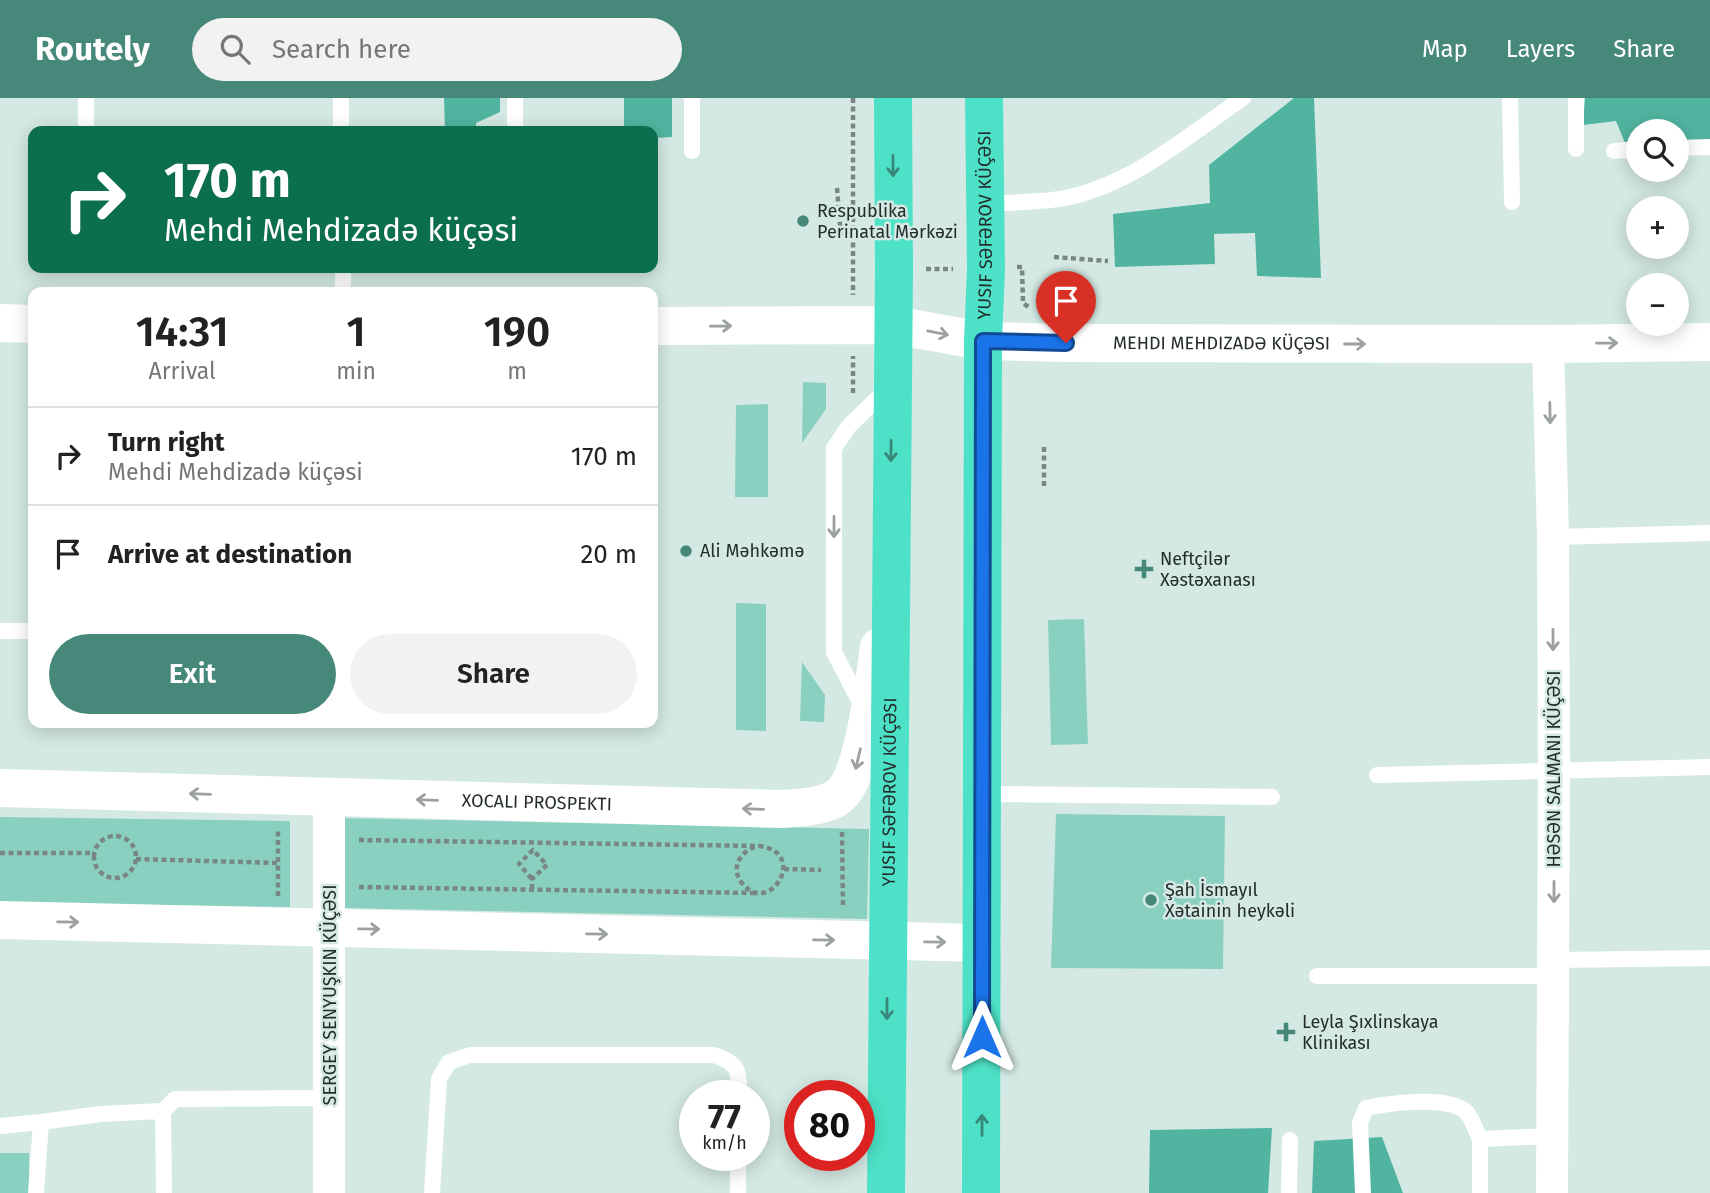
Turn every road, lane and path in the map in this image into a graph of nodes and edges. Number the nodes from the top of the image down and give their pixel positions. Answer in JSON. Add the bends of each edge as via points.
{"nodes":[{"id":1,"x":86,"y":98,"type":"edge"},
{"id":2,"x":341,"y":98,"type":"edge"},
{"id":3,"x":515,"y":98,"type":"edge"},
{"id":4,"x":692,"y":98,"type":"edge"},
{"id":5,"x":853,"y":98,"type":"edge"},
{"id":6,"x":893,"y":98,"type":"edge"},
{"id":7,"x":984,"y":98,"type":"edge"},
{"id":8,"x":1243,"y":98,"type":"edge"},
{"id":9,"x":1510,"y":98,"type":"edge"},
{"id":10,"x":1576,"y":98,"type":"edge"},
{"id":11,"x":86,"y":126,"type":"edge"},
{"id":12,"x":341,"y":126,"type":"edge"},
{"id":13,"x":515,"y":126,"type":"edge"},
{"id":14,"x":1710,"y":147,"type":"edge"},
{"id":15,"x":1689,"y":148,"type":"edge"},
{"id":16,"x":1576,"y":149,"type":"dead end"},
{"id":17,"x":1614,"y":150,"type":"dead end"},
{"id":18,"x":1626,"y":150,"type":"edge"},
{"id":19,"x":692,"y":151,"type":"dead end"},
{"id":20,"x":837,"y":188,"type":"dead end"},
{"id":21,"x":1512,"y":202,"type":"dead end"},
{"id":22,"x":984,"y":204,"type":"junction"},
{"id":23,"x":841,"y":237,"type":"dead end"},
{"id":24,"x":1054,"y":257,"type":"dead end"},
{"id":25,"x":1108,"y":261,"type":"dead end"},
{"id":26,"x":1004,"y":268,"type":"junction"},
{"id":27,"x":894,"y":269,"type":"junction"},
{"id":28,"x":0,"y":323,"type":"edge"},
{"id":29,"x":28,"y":324,"type":"edge"},
{"id":30,"x":892,"y":324,"type":"junction"},
{"id":31,"x":658,"y":326,"type":"edge"},
{"id":32,"x":983,"y":341,"type":"junction"},
{"id":33,"x":1710,"y":342,"type":"edge"},
{"id":34,"x":1548,"y":344,"type":"junction"},
{"id":35,"x":853,"y":365,"type":"dead end"},
{"id":36,"x":892,"y":383,"type":"junction"},
{"id":37,"x":853,"y":398,"type":"dead end"},
{"id":38,"x":1044,"y":445,"type":"dead end"},
{"id":39,"x":1044,"y":486,"type":"dead end"},
{"id":40,"x":1710,"y":533,"type":"edge"},
{"id":41,"x":1553,"y":537,"type":"junction"},
{"id":42,"x":890,"y":571,"type":"junction"},
{"id":43,"x":0,"y":631,"type":"edge"},
{"id":44,"x":28,"y":631,"type":"edge"},
{"id":45,"x":868,"y":718,"type":"junction"},
{"id":46,"x":1710,"y":767,"type":"edge"},
{"id":47,"x":1554,"y":770,"type":"junction"},
{"id":48,"x":1377,"y":775,"type":"dead end"},
{"id":49,"x":0,"y":788,"type":"edge"},
{"id":50,"x":982,"y":794,"type":"junction"},
{"id":51,"x":329,"y":797,"type":"junction"},
{"id":52,"x":1272,"y":797,"type":"dead end"},
{"id":53,"x":278,"y":825,"type":"dead end"},
{"id":54,"x":842,"y":828,"type":"dead end"},
{"id":55,"x":534,"y":842,"type":"junction"},
{"id":56,"x":759,"y":846,"type":"junction"},
{"id":57,"x":533,"y":850,"type":"junction"},
{"id":58,"x":356,"y":852,"type":"dead end"},
{"id":59,"x":0,"y":853,"type":"edge"},
{"id":60,"x":94,"y":853,"type":"junction"},
{"id":61,"x":136,"y":859,"type":"junction"},
{"id":62,"x":278,"y":863,"type":"junction"},
{"id":63,"x":783,"y":869,"type":"junction"},
{"id":64,"x":821,"y":870,"type":"dead end"},
{"id":65,"x":532,"y":878,"type":"junction"},
{"id":66,"x":355,"y":887,"type":"dead end"},
{"id":67,"x":532,"y":890,"type":"junction"},
{"id":68,"x":757,"y":893,"type":"junction"},
{"id":69,"x":278,"y":904,"type":"dead end"},
{"id":70,"x":843,"y":919,"type":"dead end"},
{"id":71,"x":0,"y":920,"type":"edge"},
{"id":72,"x":330,"y":928,"type":"junction"},
{"id":73,"x":887,"y":941,"type":"junction"},
{"id":74,"x":982,"y":943,"type":"junction"},
{"id":75,"x":1710,"y":958,"type":"edge"},
{"id":76,"x":1554,"y":968,"type":"junction"},
{"id":77,"x":1317,"y":976,"type":"dead end"},
{"id":78,"x":739,"y":1080,"type":"edge"},
{"id":79,"x":330,"y":1098,"type":"junction"},
{"id":80,"x":163,"y":1111,"type":"junction"},
{"id":81,"x":41,"y":1122,"type":"junction"},
{"id":82,"x":0,"y":1126,"type":"edge"},
{"id":83,"x":1552,"y":1136,"type":"junction"},
{"id":84,"x":1480,"y":1139,"type":"junction"},
{"id":85,"x":1290,"y":1140,"type":"dead end"},
{"id":86,"x":738,"y":1171,"type":"edge"},
{"id":87,"x":36,"y":1193,"type":"edge"},
{"id":88,"x":163,"y":1193,"type":"edge"},
{"id":89,"x":329,"y":1193,"type":"edge"},
{"id":90,"x":432,"y":1193,"type":"edge"},
{"id":91,"x":738,"y":1193,"type":"edge"},
{"id":92,"x":886,"y":1193,"type":"edge"},
{"id":93,"x":981,"y":1193,"type":"edge"},
{"id":94,"x":1289,"y":1193,"type":"edge"},
{"id":95,"x":1363,"y":1193,"type":"edge"},
{"id":96,"x":1480,"y":1193,"type":"edge"},
{"id":97,"x":1552,"y":1193,"type":"edge"}],
"edges":[{"from":1,"to":11,"type":"lane"},
{"from":2,"to":12,"type":"lane"},
{"from":3,"to":13,"type":"lane"},
{"from":4,"to":19,"type":"lane"},
{"from":5,"to":27,"type":"path","via":[[853,270]]},
{"from":6,"to":27,"type":"highway","name":"YUSIF SƏFƏROV KÜÇƏSI","one_way":true},
{"from":7,"to":22,"type":"highway","name":"YUSIF SƏFƏROV KÜÇƏSI"},
{"from":8,"to":22,"type":"lane","via":[[1145,166],[1108,185],[1069,197]]},
{"from":9,"to":21,"type":"lane"},
{"from":10,"to":16,"type":"lane"},
{"from":14,"to":15,"type":"lane"},
{"from":17,"to":18,"type":"lane"},
{"from":20,"to":23,"type":"path"},
{"from":22,"to":26,"type":"highway","name":"YUSIF SƏFƏROV KÜÇƏSI"},
{"from":24,"to":25,"type":"path"},
{"from":26,"to":27,"type":"path"},
{"from":26,"to":32,"type":"highway","name":"YUSIF SƏFƏROV KÜÇƏSI"},
{"from":27,"to":30,"type":"highway","name":"YUSIF SƏFƏROV KÜÇƏSI"},
{"from":28,"to":29,"type":"main road"},
{"from":31,"to":30,"type":"main road","name":"MEHDI MEHDIZADƏ KÜÇƏSI","one_way":true},
{"from":30,"to":32,"type":"main road","name":"MEHDI MEHDIZADƏ KÜÇƏSI","one_way":true},
{"from":30,"to":36,"type":"highway","name":"YUSIF SƏFƏROV KÜÇƏSI"},
{"from":32,"to":34,"type":"main road","name":"MEHDI MEHDIZADƏ KÜÇƏSI","one_way":true},
{"from":32,"to":50,"type":"highway","name":"YUSIF SƏFƏROV KÜÇƏSI"},
{"from":34,"to":33,"type":"main road","name":"MEHDI MEHDIZADƏ KÜÇƏSI","one_way":true},
{"from":34,"to":41,"type":"street","name":"HƏSƏN SALMANI KÜÇƏSI","one_way":true},
{"from":35,"to":37,"type":"path"},
{"from":36,"to":42,"type":"highway","name":"YUSIF SƏFƏROV KÜÇƏSI","one_way":true},
{"from":36,"to":45,"type":"lane","one_way":true,"via":[[834,448],[834,652]]},
{"from":38,"to":39,"type":"path"},
{"from":40,"to":41,"type":"lane"},
{"from":41,"to":47,"type":"street","name":"HƏSƏN SALMANI KÜÇƏSI","one_way":true},
{"from":42,"to":45,"type":"main road"},
{"from":42,"to":73,"type":"highway","name":"YUSIF SƏFƏROV KÜÇƏSI"},
{"from":43,"to":44,"type":"lane"},
{"from":45,"to":51,"type":"main road","one_way":true,"via":[[848,788],[836,798],[803,808]]},
{"from":46,"to":47,"type":"lane"},
{"from":47,"to":48,"type":"lane"},
{"from":47,"to":76,"type":"street","name":"HƏSƏN SALMANI KÜÇƏSI","one_way":true},
{"from":51,"to":49,"type":"main road","one_way":true},
{"from":50,"to":52,"type":"lane"},
{"from":50,"to":74,"type":"highway","name":"YUSIF SƏFƏROV KÜÇƏSI"},
{"from":51,"to":72,"type":"street","name":"SERGEY SENYUŞKIN KÜÇƏSI"},
{"from":53,"to":62,"type":"path"},
{"from":54,"to":70,"type":"path"},
{"from":55,"to":56,"type":"path"},
{"from":55,"to":57,"type":"path"},
{"from":55,"to":58,"type":"path","via":[[356,840]]},
{"from":56,"to":63,"type":"path","via":[[779,855]]},
{"from":56,"to":68,"type":"path","via":[[745,851],[737,872],[743,885]]},
{"from":57,"to":65,"type":"path","via":[[519,864]]},
{"from":57,"to":65,"type":"path","via":[[547,865]]},
{"from":59,"to":60,"type":"path"},
{"from":60,"to":61,"type":"path","via":[[101,841],[114,836],[132,845]]},
{"from":60,"to":61,"type":"path","via":[[100,872],[112,878],[125,876]]},
{"from":61,"to":62,"type":"path"},
{"from":62,"to":69,"type":"path"},
{"from":63,"to":64,"type":"path"},
{"from":63,"to":68,"type":"path","via":[[779,884]]},
{"from":65,"to":67,"type":"path"},
{"from":66,"to":67,"type":"path"},
{"from":67,"to":68,"type":"path"},
{"from":71,"to":72,"type":"main road","one_way":true},
{"from":72,"to":73,"type":"main road","one_way":true},
{"from":72,"to":79,"type":"street","name":"SERGEY SENYUŞKIN KÜÇƏSI"},
{"from":73,"to":74,"type":"main road","one_way":true},
{"from":73,"to":92,"type":"highway","name":"YUSIF SƏFƏROV KÜÇƏSI","one_way":true},
{"from":93,"to":74,"type":"highway","name":"YUSIF SƏFƏROV KÜÇƏSI","one_way":true},
{"from":75,"to":76,"type":"lane"},
{"from":76,"to":77,"type":"lane"},
{"from":76,"to":83,"type":"street","name":"HƏSƏN SALMANI KÜÇƏSI"},
{"from":78,"to":90,"type":"lane","via":[[731,1061],[714,1055],[470,1055],[449,1062],[439,1079]]},
{"from":79,"to":80,"type":"lane","via":[[175,1099]]},
{"from":79,"to":89,"type":"street","name":"SERGEY SENYUŞKIN KÜÇƏSI"},
{"from":80,"to":81,"type":"lane"},
{"from":80,"to":88,"type":"lane"},
{"from":81,"to":82,"type":"lane"},
{"from":81,"to":87,"type":"lane"},
{"from":83,"to":84,"type":"lane"},
{"from":83,"to":97,"type":"street","name":"HƏSƏN SALMANI KÜÇƏSI"},
{"from":84,"to":95,"type":"lane","via":[[1466,1111],[1450,1104],[1366,1108],[1360,1123]]},
{"from":84,"to":96,"type":"lane"},
{"from":85,"to":94,"type":"lane"},
{"from":86,"to":91,"type":"lane"}]}
